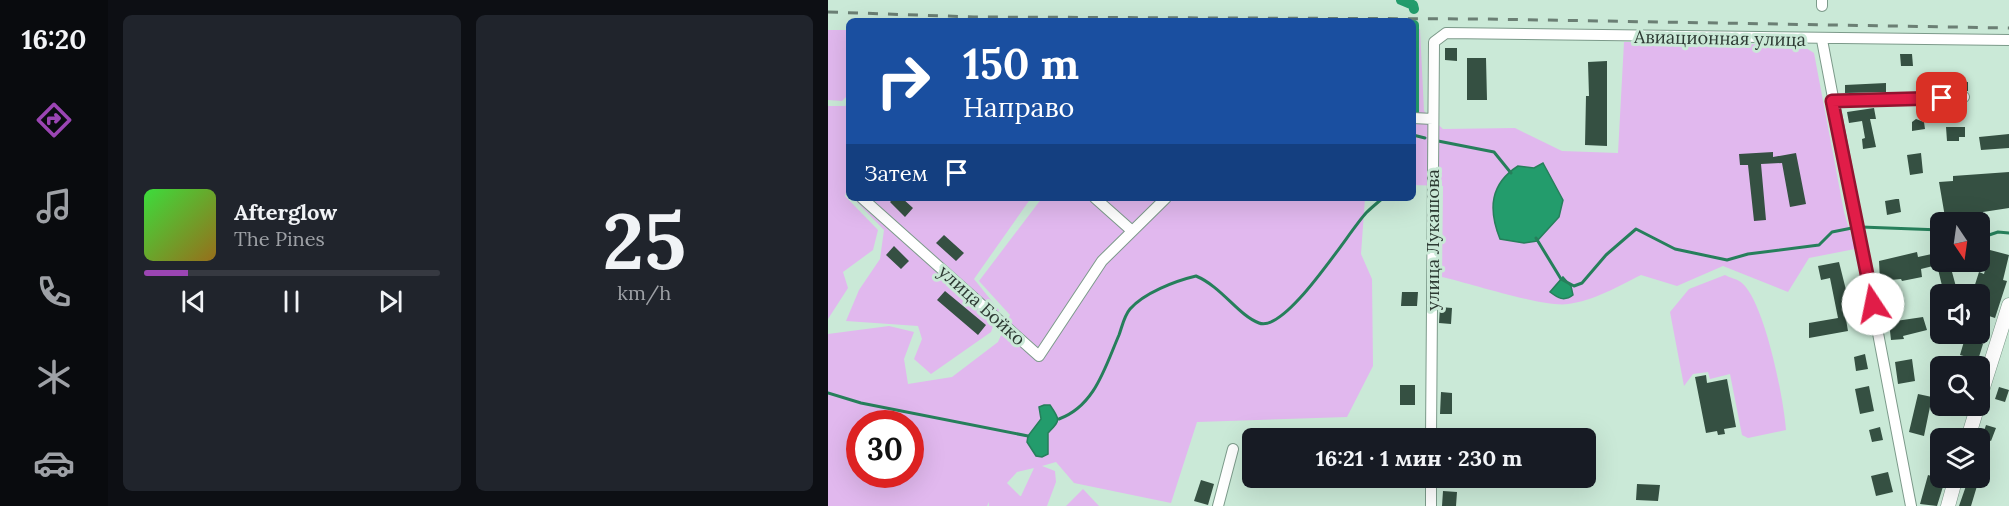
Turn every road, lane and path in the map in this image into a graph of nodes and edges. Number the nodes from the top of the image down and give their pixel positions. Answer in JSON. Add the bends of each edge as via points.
{"nodes":[{"id":1,"x":1822,"y":40,"type":"junction"},
{"id":2,"x":2009,"y":40,"type":"edge"},
{"id":3,"x":1434,"y":42,"type":"joint"},
{"id":4,"x":1964,"y":97,"type":"dead end"},
{"id":5,"x":1832,"y":101,"type":"junction"},
{"id":6,"x":1416,"y":118,"type":"edge"},
{"id":7,"x":1433,"y":119,"type":"junction"},
{"id":8,"x":865,"y":201,"type":"edge"},
{"id":9,"x":1098,"y":201,"type":"edge"},
{"id":10,"x":1163,"y":201,"type":"edge"},
{"id":11,"x":1131,"y":230,"type":"junction"},
{"id":12,"x":2009,"y":305,"type":"edge"},
{"id":13,"x":1990,"y":365,"type":"edge"},
{"id":14,"x":1431,"y":428,"type":"edge"},
{"id":15,"x":1233,"y":449,"type":"dead end"},
{"id":16,"x":1431,"y":488,"type":"edge"},
{"id":17,"x":1953,"y":488,"type":"edge"},
{"id":18,"x":1218,"y":506,"type":"edge"},
{"id":19,"x":1431,"y":506,"type":"edge"},
{"id":20,"x":1911,"y":506,"type":"edge"},
{"id":21,"x":1948,"y":506,"type":"edge"}],
"edges":[{"from":1,"to":2,"type":"street","name":"Авиационная улица"},
{"from":1,"to":3,"type":"street","name":"Авиационная улица","via":[[1446,33]]},
{"from":1,"to":5,"type":"street"},
{"from":3,"to":7,"type":"street","name":"улица Лукашова"},
{"from":4,"to":5,"type":"street"},
{"from":5,"to":20,"type":"street"},
{"from":6,"to":7,"type":"street"},
{"from":7,"to":14,"type":"street","name":"улица Лукашова"},
{"from":8,"to":11,"type":"street","name":"улица Бойко","via":[[1039,356],[1102,261]]},
{"from":9,"to":11,"type":"street"},
{"from":10,"to":11,"type":"street","name":"улица Бойко"},
{"from":12,"to":13,"type":"main road"},
{"from":15,"to":18,"type":"street"},
{"from":16,"to":19,"type":"street"},
{"from":17,"to":21,"type":"main road"}]}
